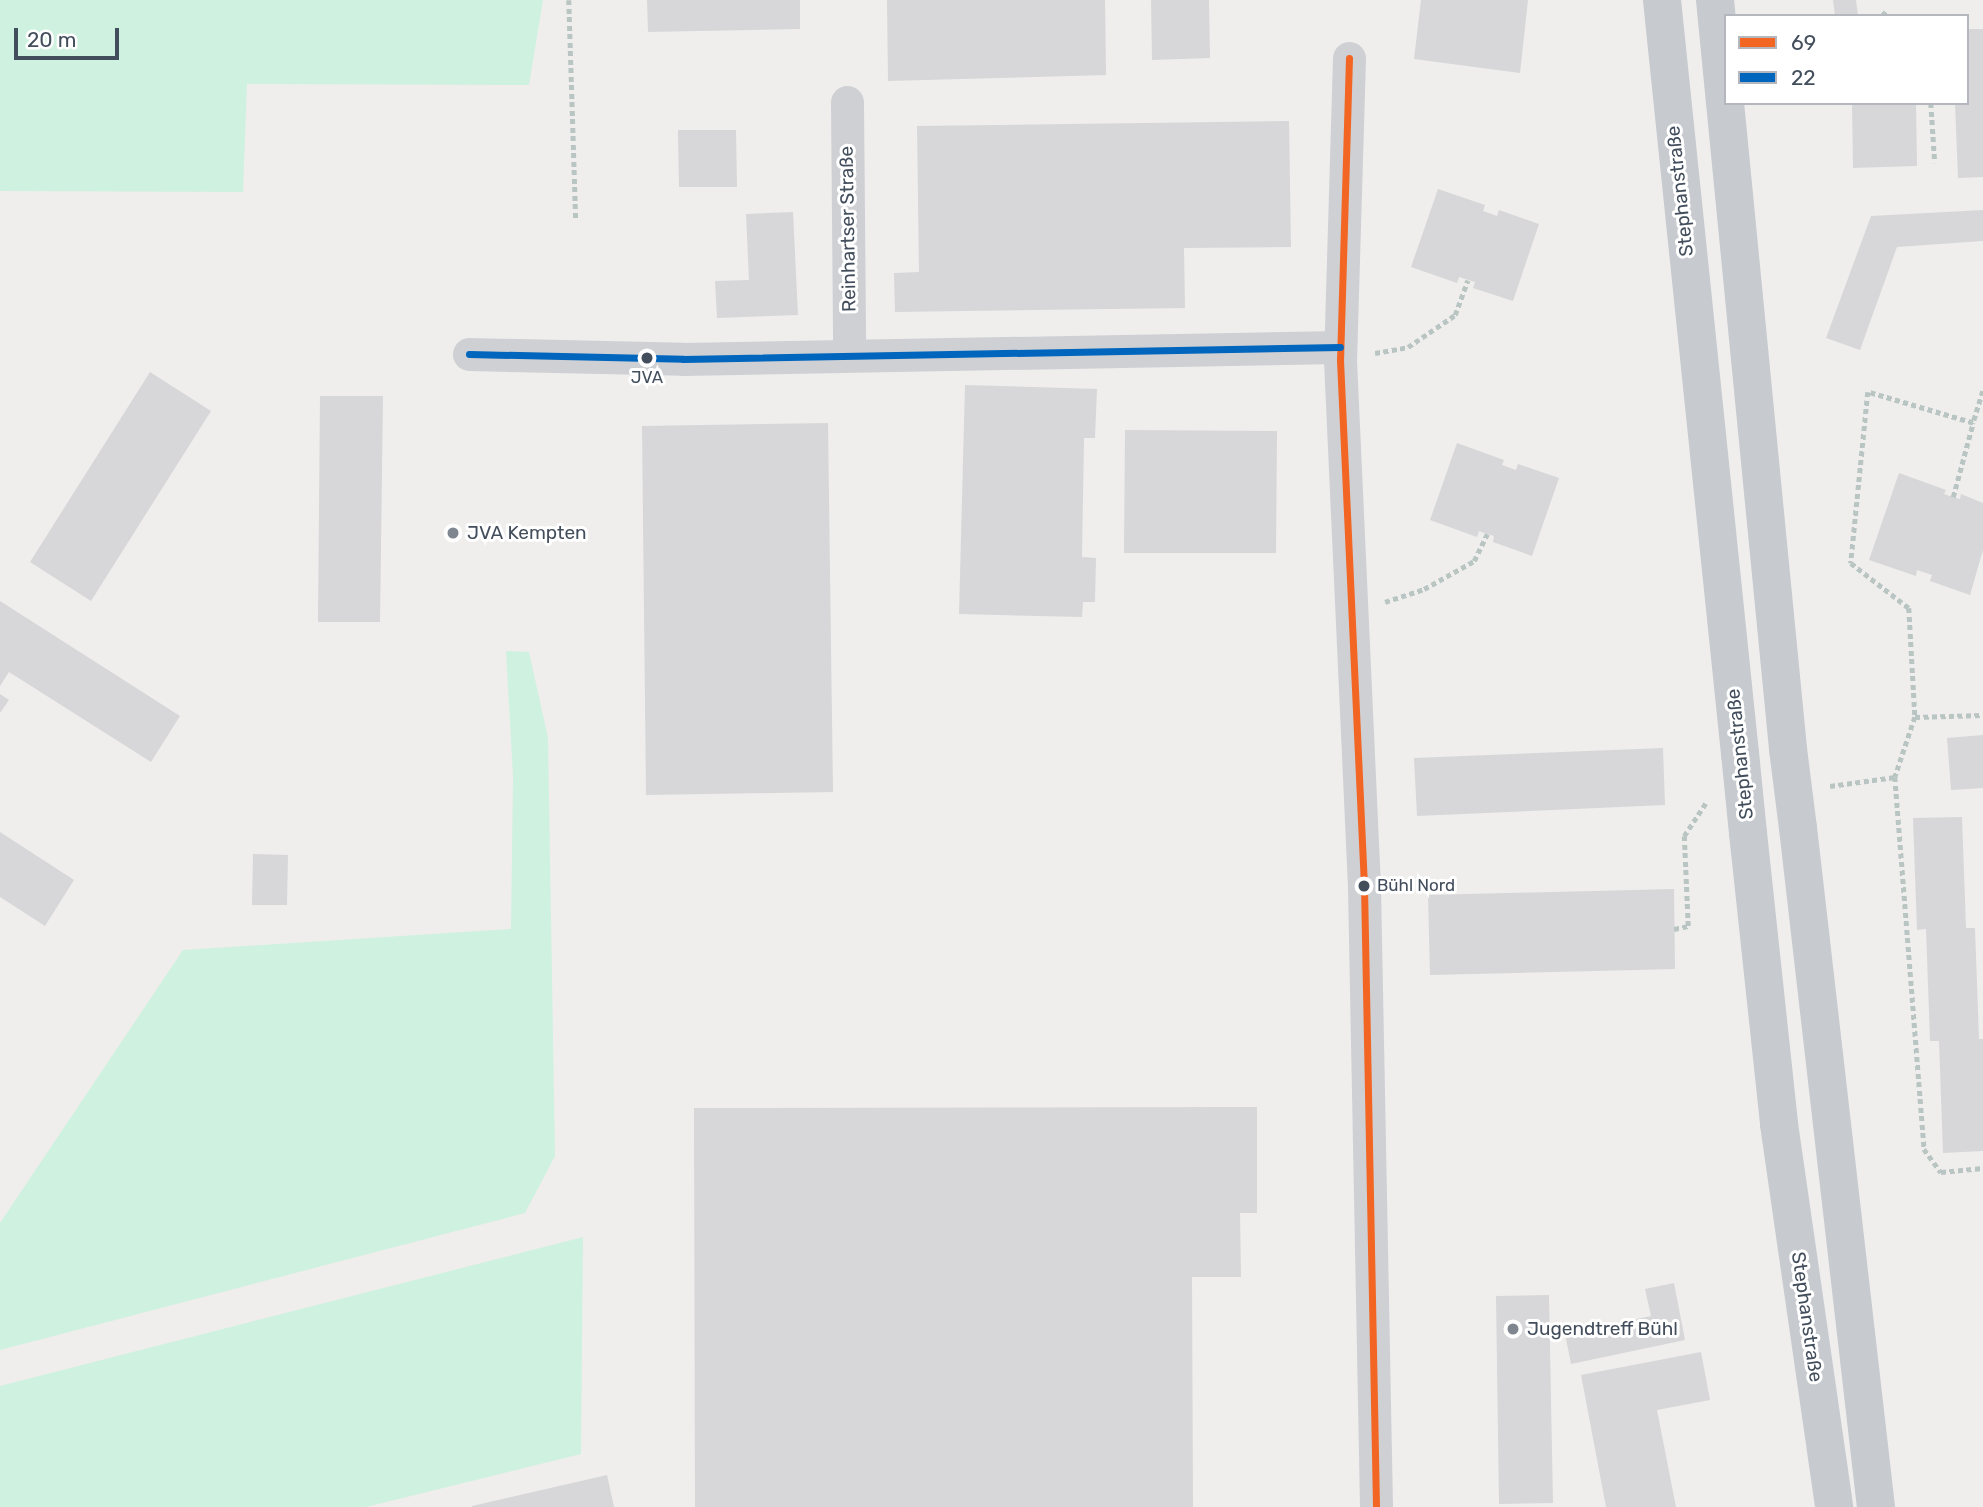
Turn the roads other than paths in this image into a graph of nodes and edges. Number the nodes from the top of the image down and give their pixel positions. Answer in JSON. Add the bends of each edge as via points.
{"nodes":[{"id":1,"x":1662,"y":0,"type":"edge"},
{"id":2,"x":1715,"y":0,"type":"edge"},
{"id":3,"x":1349,"y":58,"type":"dead end"},
{"id":4,"x":1724,"y":92,"type":"edge"},
{"id":5,"x":847,"y":102,"type":"dead end"},
{"id":6,"x":1725,"y":105,"type":"edge"},
{"id":7,"x":469,"y":354,"type":"dead end"},
{"id":8,"x":1340,"y":354,"type":"junction"},
{"id":9,"x":849,"y":355,"type":"junction"},
{"id":10,"x":1376,"y":1507,"type":"edge"},
{"id":11,"x":1834,"y":1507,"type":"edge"},
{"id":12,"x":1876,"y":1507,"type":"edge"}],
"edges":[{"from":1,"to":11,"type":"main road","name":"Stephanstraße","bridge":true,"via":[[1779,1124]]},
{"from":2,"to":4,"type":"main road","bridge":true},
{"from":3,"to":8,"type":"street"},
{"from":5,"to":9,"type":"street","name":"Reinhartser Straße"},
{"from":6,"to":12,"type":"main road","bridge":true,"via":[[1788,749]]},
{"from":7,"to":9,"type":"street","via":[[683,359]]},
{"from":8,"to":9,"type":"street"},
{"from":8,"to":10,"type":"street","via":[[1364,886]]}]}
